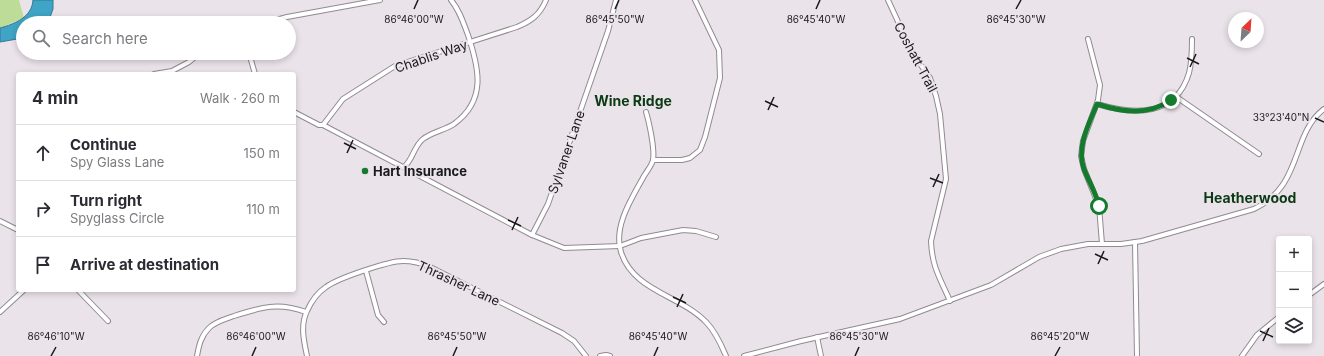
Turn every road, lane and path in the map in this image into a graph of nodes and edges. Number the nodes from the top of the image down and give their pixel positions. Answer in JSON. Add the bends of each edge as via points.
{"nodes":[{"id":1,"x":380,"y":0,"type":"edge"},
{"id":2,"x":451,"y":0,"type":"edge"},
{"id":3,"x":546,"y":0,"type":"edge"},
{"id":4,"x":616,"y":0,"type":"edge"},
{"id":5,"x":695,"y":0,"type":"edge"},
{"id":6,"x":888,"y":0,"type":"edge"},
{"id":7,"x":292,"y":16,"type":"edge"},
{"id":8,"x":1088,"y":39,"type":"dead end"},
{"id":9,"x":1192,"y":39,"type":"dead end"},
{"id":10,"x":470,"y":42,"type":"junction"},
{"id":11,"x":191,"y":60,"type":"edge"},
{"id":12,"x":251,"y":60,"type":"edge"},
{"id":13,"x":166,"y":72,"type":"edge"},
{"id":14,"x":254,"y":72,"type":"edge"},
{"id":15,"x":1175,"y":96,"type":"junction"},
{"id":16,"x":1097,"y":104,"type":"junction"},
{"id":17,"x":1324,"y":110,"type":"edge"},
{"id":18,"x":646,"y":112,"type":"dead end"},
{"id":19,"x":296,"y":113,"type":"edge"},
{"id":20,"x":323,"y":125,"type":"junction"},
{"id":21,"x":1259,"y":154,"type":"dead end"},
{"id":22,"x":653,"y":160,"type":"junction"},
{"id":23,"x":404,"y":166,"type":"junction"},
{"id":24,"x":0,"y":221,"type":"edge"},
{"id":25,"x":16,"y":229,"type":"edge"},
{"id":26,"x":532,"y":235,"type":"junction"},
{"id":27,"x":716,"y":237,"type":"dead end"},
{"id":28,"x":1135,"y":242,"type":"junction"},
{"id":29,"x":1102,"y":244,"type":"junction"},
{"id":30,"x":620,"y":246,"type":"junction"},
{"id":31,"x":366,"y":271,"type":"junction"},
{"id":32,"x":1324,"y":284,"type":"edge"},
{"id":33,"x":22,"y":292,"type":"edge"},
{"id":34,"x":80,"y":292,"type":"edge"},
{"id":35,"x":1312,"y":293,"type":"edge"},
{"id":36,"x":950,"y":300,"type":"junction"},
{"id":37,"x":0,"y":312,"type":"edge"},
{"id":38,"x":306,"y":312,"type":"junction"},
{"id":39,"x":1276,"y":319,"type":"edge"},
{"id":40,"x":108,"y":321,"type":"dead end"},
{"id":41,"x":384,"y":322,"type":"dead end"},
{"id":42,"x":817,"y":338,"type":"junction"},
{"id":43,"x":197,"y":356,"type":"edge"},
{"id":44,"x":307,"y":356,"type":"edge"},
{"id":45,"x":586,"y":356,"type":"edge"},
{"id":46,"x":600,"y":356,"type":"edge"},
{"id":47,"x":610,"y":356,"type":"edge"},
{"id":48,"x":726,"y":356,"type":"edge"},
{"id":49,"x":744,"y":356,"type":"edge"},
{"id":50,"x":821,"y":356,"type":"edge"},
{"id":51,"x":1137,"y":356,"type":"edge"},
{"id":52,"x":1242,"y":356,"type":"edge"}],
"edges":[{"from":1,"to":7,"type":"street"},
{"from":2,"to":10,"type":"street","via":[[459,10]]},
{"from":3,"to":10,"type":"street","name":"Chablis Way","via":[[540,12],[531,21]]},
{"from":4,"to":26,"type":"street","name":"Sylvaner Lane","via":[[608,31],[548,204]]},
{"from":5,"to":22,"type":"street","via":[[721,59],[720,78],[705,137],[700,150],[690,158]]},
{"from":6,"to":36,"type":"street","name":"Coshatt Trail","via":[[912,52],[930,78],[936,96],[946,179],[932,251],[938,278]]},
{"from":8,"to":16,"type":"street","via":[[1099,79]]},
{"from":9,"to":15,"type":"street","via":[[1189,72],[1185,83]]},
{"from":10,"to":20,"type":"street","name":"Chablis Way","via":[[395,66],[343,99]]},
{"from":10,"to":23,"type":"street","via":[[479,77],[475,96],[469,108],[454,124],[423,139]]},
{"from":11,"to":13,"type":"street"},
{"from":12,"to":14,"type":"street"},
{"from":15,"to":16,"type":"street","via":[[1160,107],[1145,111]]},
{"from":15,"to":21,"type":"street"},
{"from":16,"to":29,"type":"street","via":[[1083,141],[1082,156],[1084,169],[1099,206]]},
{"from":17,"to":28,"type":"street","via":[[1309,129],[1284,185],[1268,201],[1246,212]]},
{"from":18,"to":22,"type":"street","via":[[650,124]]},
{"from":19,"to":20,"type":"street"},
{"from":20,"to":23,"type":"street"},
{"from":22,"to":30,"type":"street","via":[[622,220]]},
{"from":23,"to":26,"type":"street"},
{"from":24,"to":25,"type":"street"},
{"from":26,"to":30,"type":"street","via":[[564,248]]},
{"from":27,"to":30,"type":"street","via":[[696,231],[672,231]]},
{"from":28,"to":29,"type":"street"},
{"from":28,"to":51,"type":"street"},
{"from":29,"to":36,"type":"street","via":[[1079,245],[1053,251],[991,285]]},
{"from":30,"to":48,"type":"street","via":[[625,262],[640,281],[679,302],[703,319],[712,329]]},
{"from":31,"to":38,"type":"street","name":"Thrasher Lane","via":[[326,287],[315,297]]},
{"from":31,"to":41,"type":"street","via":[[378,315]]},
{"from":31,"to":45,"type":"street","name":"Thrasher Lane","via":[[395,262],[421,263],[562,333],[574,341]]},
{"from":32,"to":35,"type":"street"},
{"from":33,"to":37,"type":"street"},
{"from":34,"to":40,"type":"street"},
{"from":36,"to":42,"type":"street","via":[[880,325]]},
{"from":38,"to":43,"type":"street","via":[[283,306],[267,306],[220,321],[206,332]]},
{"from":38,"to":44,"type":"street","name":"Thrasher Lane","via":[[303,328]]},
{"from":39,"to":52,"type":"street","via":[[1257,335]]},
{"from":42,"to":49,"type":"street"},
{"from":42,"to":50,"type":"street"},
{"from":46,"to":47,"type":"street"}]}
